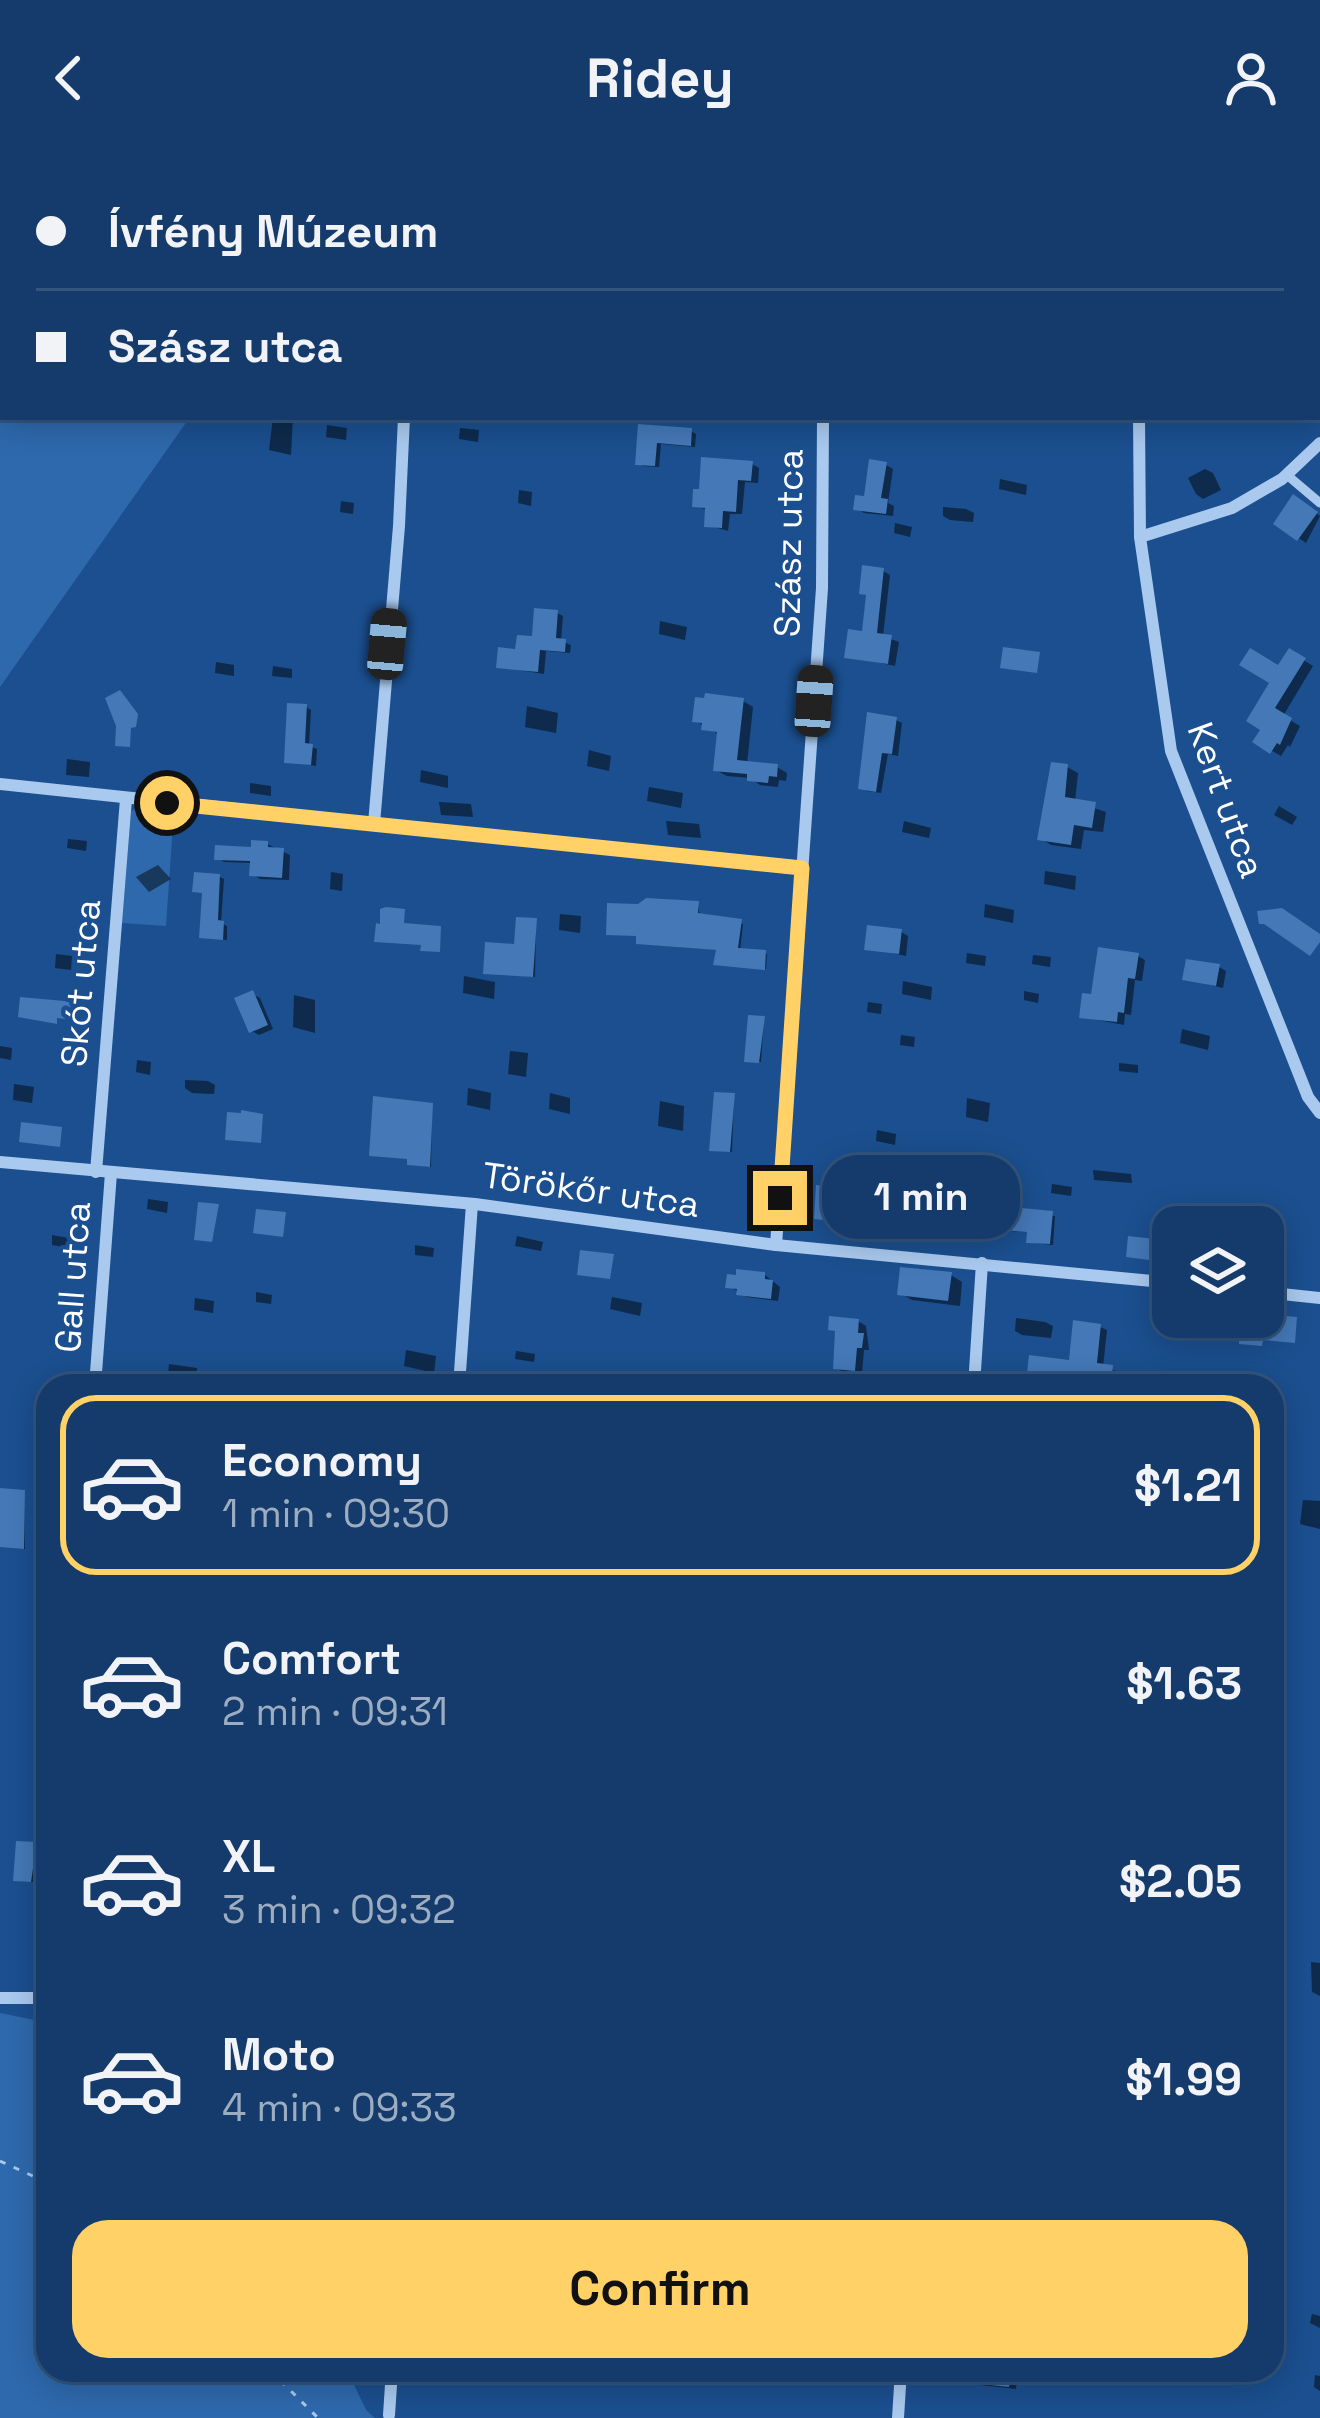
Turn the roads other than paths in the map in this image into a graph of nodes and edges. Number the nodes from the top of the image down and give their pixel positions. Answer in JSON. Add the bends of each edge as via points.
{"nodes":[{"id":1,"x":404,"y":420,"type":"edge"},
{"id":2,"x":823,"y":420,"type":"edge"},
{"id":3,"x":1139,"y":420,"type":"edge"},
{"id":4,"x":1320,"y":443,"type":"edge"},
{"id":5,"x":1287,"y":475,"type":"junction"},
{"id":6,"x":1320,"y":503,"type":"edge"},
{"id":7,"x":1140,"y":537,"type":"junction"},
{"id":8,"x":0,"y":784,"type":"edge"},
{"id":9,"x":126,"y":799,"type":"junction"},
{"id":10,"x":374,"y":824,"type":"junction"},
{"id":11,"x":802,"y":868,"type":"junction"},
{"id":12,"x":1320,"y":1113,"type":"edge"},
{"id":13,"x":0,"y":1162,"type":"edge"},
{"id":14,"x":96,"y":1172,"type":"junction"},
{"id":15,"x":111,"y":1173,"type":"junction"},
{"id":16,"x":472,"y":1204,"type":"junction"},
{"id":17,"x":776,"y":1245,"type":"junction"},
{"id":18,"x":982,"y":1263,"type":"junction"},
{"id":19,"x":1152,"y":1281,"type":"edge"},
{"id":20,"x":1284,"y":1294,"type":"edge"},
{"id":21,"x":1320,"y":1298,"type":"edge"},
{"id":22,"x":96,"y":1374,"type":"edge"},
{"id":23,"x":460,"y":1374,"type":"edge"},
{"id":24,"x":975,"y":1374,"type":"edge"},
{"id":25,"x":0,"y":1998,"type":"edge"},
{"id":26,"x":36,"y":1998,"type":"edge"},
{"id":27,"x":391,"y":2382,"type":"edge"},
{"id":28,"x":900,"y":2382,"type":"edge"},
{"id":29,"x":389,"y":2415,"type":"dead end"},
{"id":30,"x":898,"y":2418,"type":"edge"}],
"edges":[{"from":1,"to":10,"type":"street"},
{"from":2,"to":11,"type":"street","name":"Szász utca","via":[[822,588]]},
{"from":3,"to":7,"type":"street","name":"Kert utca"},
{"from":4,"to":5,"type":"street"},
{"from":5,"to":6,"type":"lane"},
{"from":5,"to":7,"type":"street","via":[[1232,508]]},
{"from":7,"to":12,"type":"street","name":"Kert utca","via":[[1172,751]]},
{"from":8,"to":9,"type":"street"},
{"from":9,"to":10,"type":"street"},
{"from":9,"to":14,"type":"street","name":"Skót utca"},
{"from":10,"to":11,"type":"street"},
{"from":11,"to":17,"type":"street","name":"Szász utca"},
{"from":13,"to":14,"type":"street","name":"Törökőr utca"},
{"from":14,"to":15,"type":"street","name":"Törökőr utca"},
{"from":15,"to":16,"type":"street","name":"Törökőr utca"},
{"from":15,"to":22,"type":"street","name":"Gall utca"},
{"from":16,"to":17,"type":"street","name":"Törökőr utca"},
{"from":16,"to":23,"type":"street"},
{"from":17,"to":18,"type":"street","name":"Törökőr utca"},
{"from":18,"to":19,"type":"street","name":"Törökőr utca"},
{"from":18,"to":24,"type":"street"},
{"from":20,"to":21,"type":"street"},
{"from":25,"to":26,"type":"street"},
{"from":27,"to":29,"type":"street"},
{"from":28,"to":30,"type":"street"}]}
